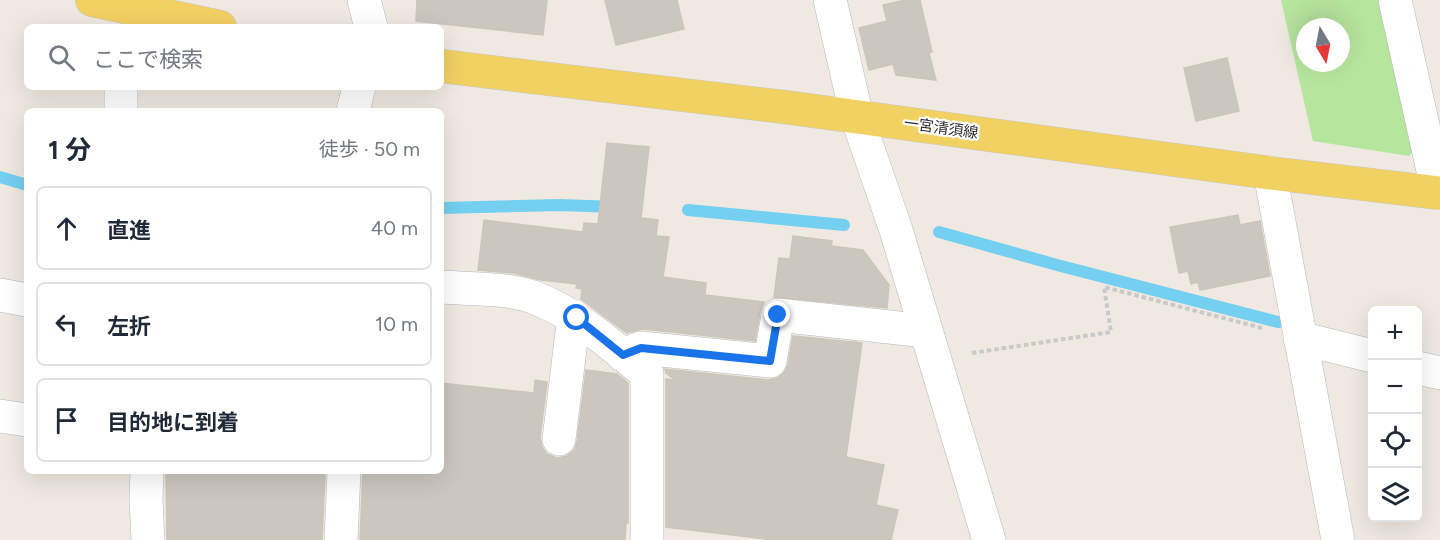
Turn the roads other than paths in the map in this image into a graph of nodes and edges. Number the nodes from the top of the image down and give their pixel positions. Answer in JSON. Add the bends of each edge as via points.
{"nodes":[{"id":1,"x":364,"y":0,"type":"edge"},
{"id":2,"x":830,"y":0,"type":"edge"},
{"id":3,"x":1395,"y":0,"type":"edge"},
{"id":4,"x":103,"y":7,"type":"edge"},
{"id":5,"x":202,"y":24,"type":"edge"},
{"id":6,"x":369,"y":24,"type":"edge"},
{"id":7,"x":444,"y":66,"type":"edge"},
{"id":8,"x":121,"y":90,"type":"edge"},
{"id":9,"x":358,"y":90,"type":"edge"},
{"id":10,"x":121,"y":108,"type":"edge"},
{"id":11,"x":354,"y":108,"type":"edge"},
{"id":12,"x":857,"y":117,"type":"junction"},
{"id":13,"x":1269,"y":173,"type":"junction"},
{"id":14,"x":1439,"y":193,"type":"edge"},
{"id":15,"x":444,"y":287,"type":"edge"},
{"id":16,"x":0,"y":296,"type":"edge"},
{"id":17,"x":24,"y":300,"type":"edge"},
{"id":18,"x":574,"y":316,"type":"junction"},
{"id":19,"x":1300,"y":338,"type":"junction"},
{"id":20,"x":931,"y":345,"type":"junction"},
{"id":21,"x":623,"y":355,"type":"junction"},
{"id":22,"x":1368,"y":355,"type":"edge"},
{"id":23,"x":1422,"y":369,"type":"edge"},
{"id":24,"x":1440,"y":373,"type":"edge"},
{"id":25,"x":0,"y":416,"type":"edge"},
{"id":26,"x":24,"y":420,"type":"edge"},
{"id":27,"x":559,"y":439,"type":"dead end"},
{"id":28,"x":147,"y":474,"type":"edge"},
{"id":29,"x":344,"y":474,"type":"edge"},
{"id":30,"x":148,"y":540,"type":"edge"},
{"id":31,"x":340,"y":540,"type":"edge"},
{"id":32,"x":647,"y":540,"type":"edge"},
{"id":33,"x":989,"y":540,"type":"edge"},
{"id":34,"x":1338,"y":540,"type":"edge"}],
"edges":[{"from":1,"to":6,"type":"street"},
{"from":2,"to":12,"type":"street"},
{"from":3,"to":14,"type":"street"},
{"from":4,"to":5,"type":"main road"},
{"from":7,"to":12,"type":"main road","name":"一宮清須線"},
{"from":8,"to":10,"type":"street"},
{"from":9,"to":11,"type":"street"},
{"from":12,"to":13,"type":"main road","name":"一宮清須線"},
{"from":12,"to":20,"type":"street"},
{"from":13,"to":14,"type":"main road","name":"一宮清須線"},
{"from":13,"to":19,"type":"street"},
{"from":15,"to":18,"type":"street","via":[[531,296]]},
{"from":16,"to":17,"type":"street"},
{"from":18,"to":21,"type":"street"},
{"from":18,"to":27,"type":"street"},
{"from":19,"to":22,"type":"street"},
{"from":19,"to":34,"type":"street"},
{"from":20,"to":21,"type":"street","via":[[778,315],[770,361],[641,348]]},
{"from":20,"to":33,"type":"street"},
{"from":21,"to":32,"type":"street","via":[[647,374]]},
{"from":23,"to":24,"type":"street"},
{"from":25,"to":26,"type":"street"},
{"from":28,"to":30,"type":"street"},
{"from":29,"to":31,"type":"street"}]}
